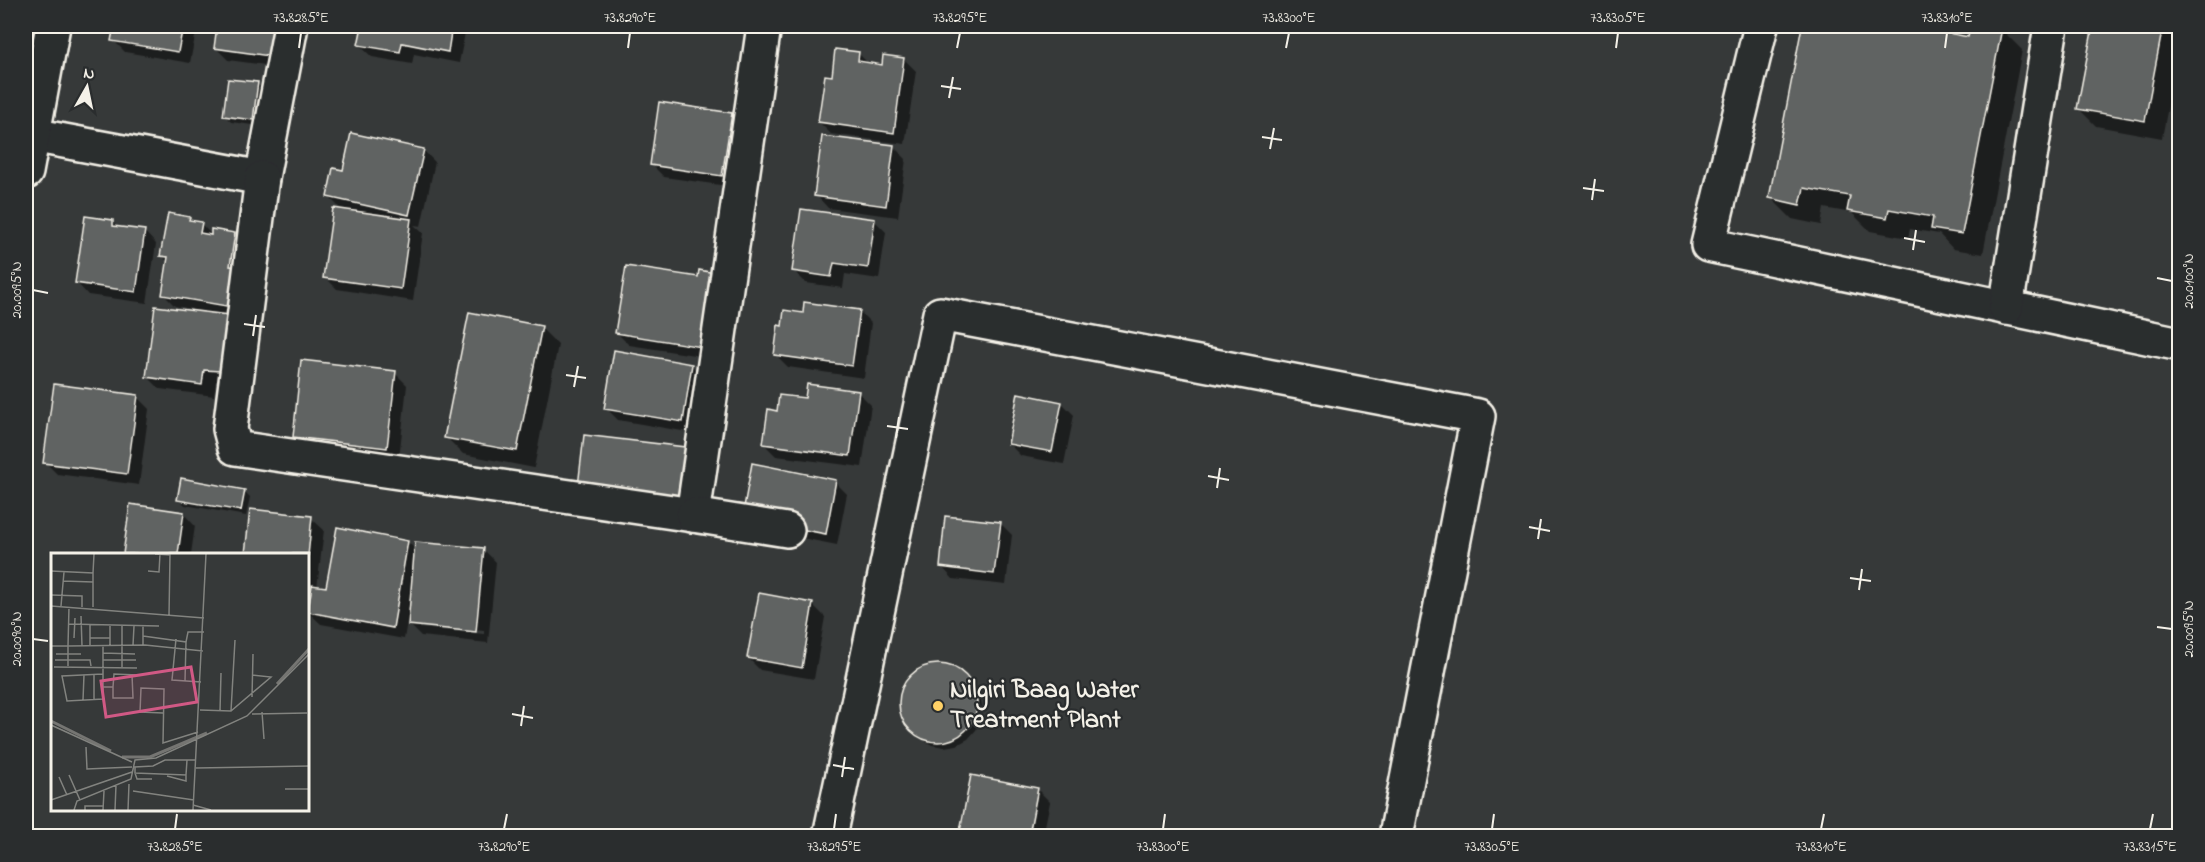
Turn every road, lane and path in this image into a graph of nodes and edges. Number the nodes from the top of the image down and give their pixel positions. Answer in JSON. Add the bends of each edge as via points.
{"nodes":[{"id":1,"x":53,"y":26,"type":"edge"},
{"id":2,"x":291,"y":26,"type":"edge"},
{"id":3,"x":764,"y":26,"type":"edge"},
{"id":4,"x":1761,"y":26,"type":"edge"},
{"id":5,"x":2051,"y":26,"type":"edge"},
{"id":6,"x":32,"y":135,"type":"junction"},
{"id":7,"x":26,"y":172,"type":"edge"},
{"id":8,"x":262,"y":178,"type":"junction"},
{"id":9,"x":2006,"y":308,"type":"junction"},
{"id":10,"x":2180,"y":344,"type":"edge"},
{"id":11,"x":693,"y":515,"type":"junction"},
{"id":12,"x":787,"y":530,"type":"dead end"},
{"id":13,"x":830,"y":837,"type":"edge"},
{"id":14,"x":1396,"y":837,"type":"edge"}],
"edges":[{"from":1,"to":6,"type":"street"},
{"from":2,"to":8,"type":"street"},
{"from":3,"to":11,"type":"street"},
{"from":4,"to":9,"type":"street","via":[[1708,245]]},
{"from":5,"to":9,"type":"street"},
{"from":6,"to":7,"type":"street"},
{"from":6,"to":8,"type":"street"},
{"from":8,"to":11,"type":"street","via":[[230,429],[236,448]]},
{"from":9,"to":10,"type":"street"},
{"from":11,"to":12,"type":"street"},
{"from":13,"to":14,"type":"street","via":[[940,314],[1478,416]]}]}
